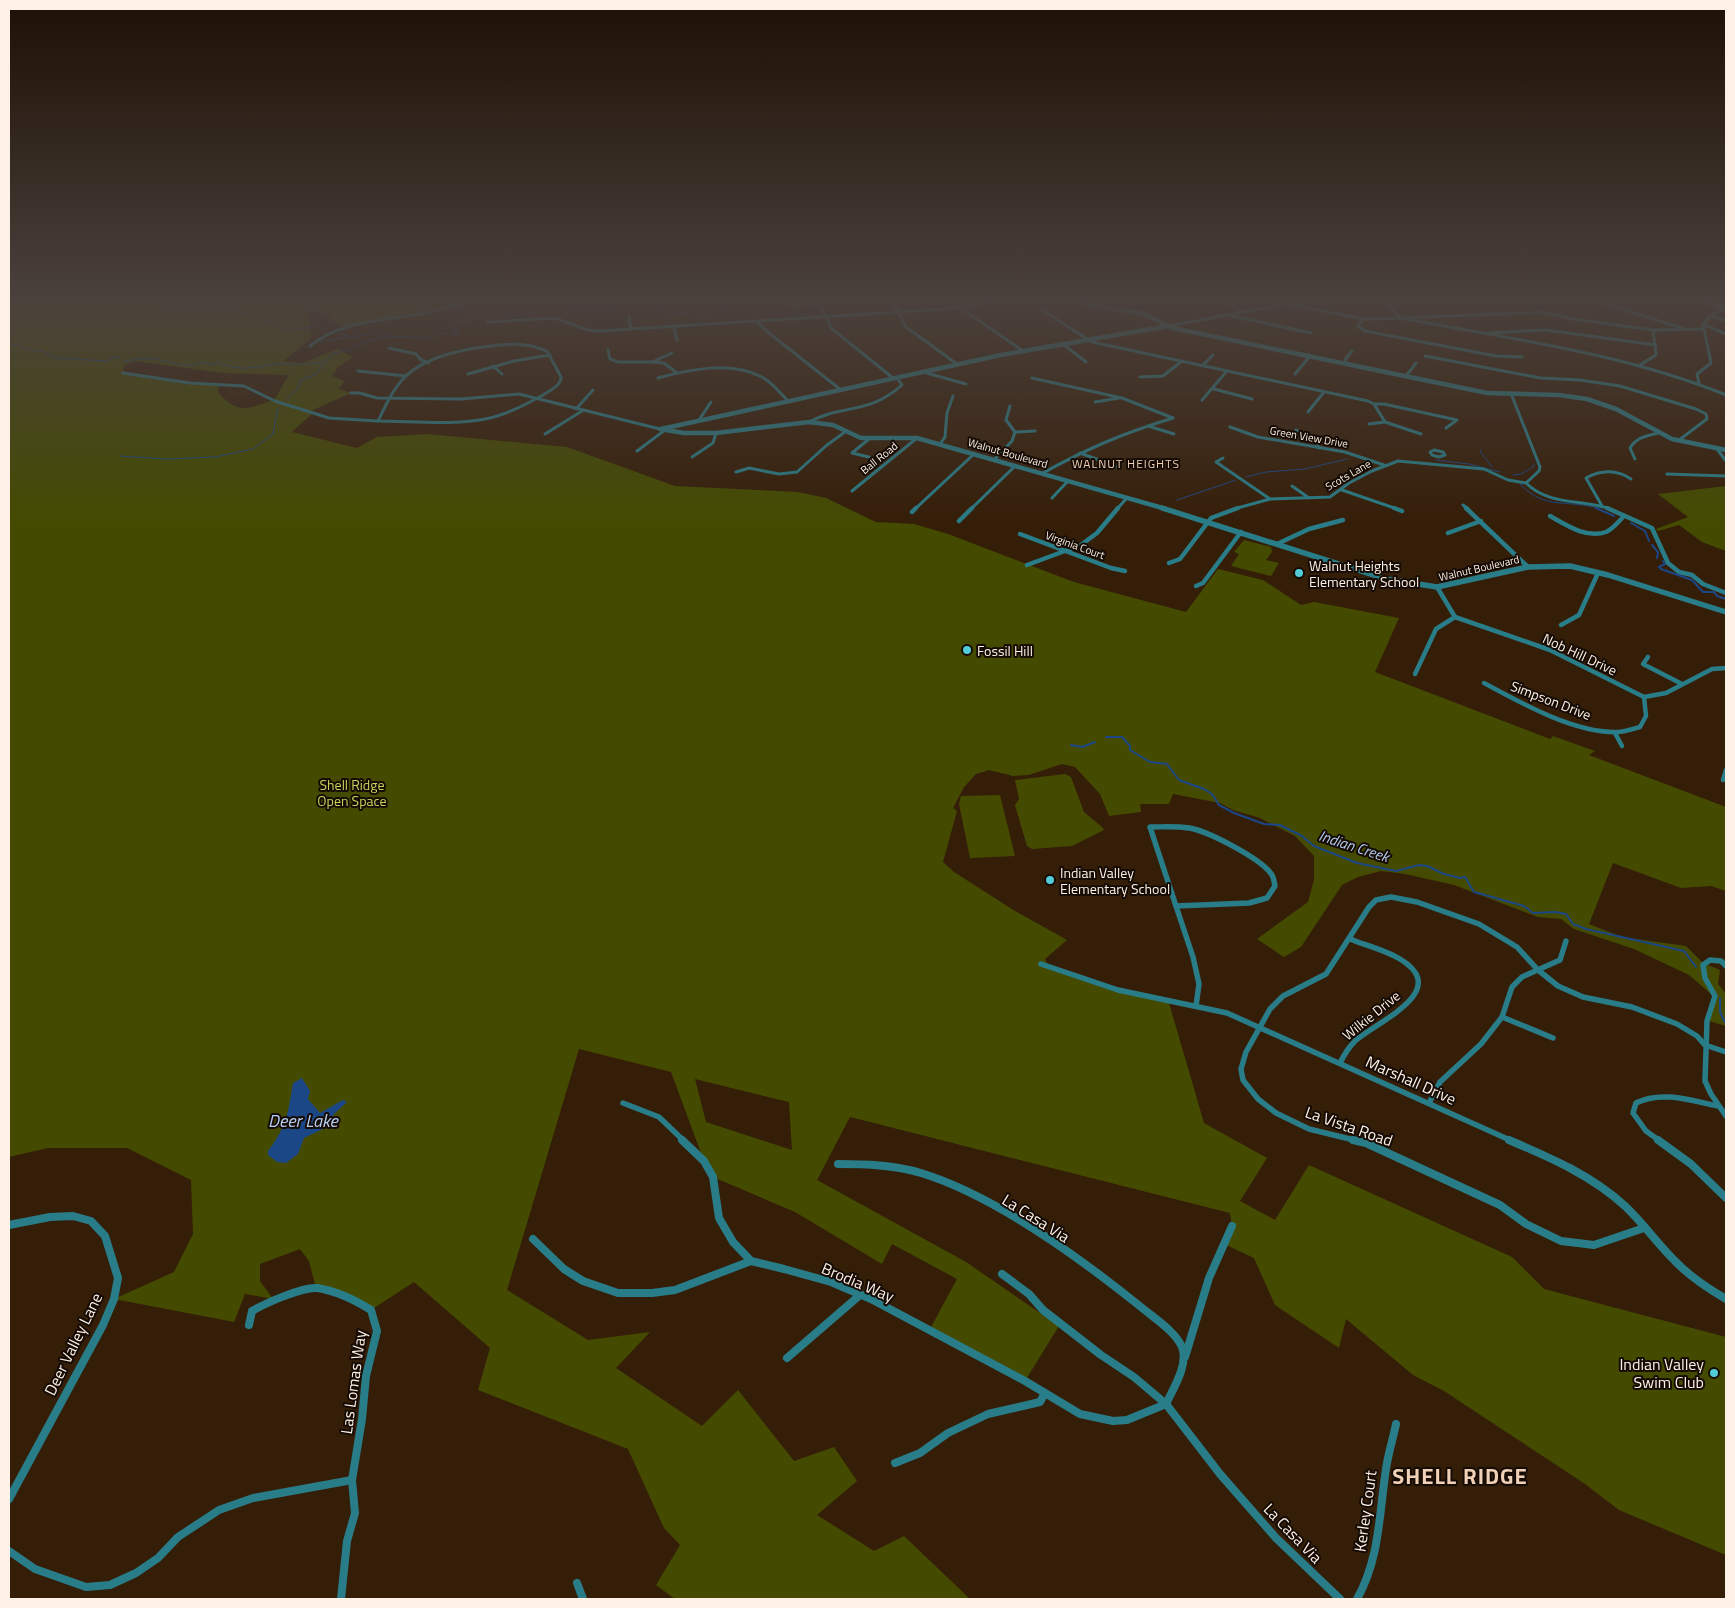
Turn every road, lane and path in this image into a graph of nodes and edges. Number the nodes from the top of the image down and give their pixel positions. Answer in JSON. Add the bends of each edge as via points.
{"nodes":[{"id":1,"x":130,"y":374,"type":"edge"},
{"id":2,"x":387,"y":374,"type":"edge"},
{"id":3,"x":409,"y":374,"type":"edge"},
{"id":4,"x":560,"y":374,"type":"edge"},
{"id":5,"x":673,"y":374,"type":"edge"},
{"id":6,"x":753,"y":374,"type":"edge"},
{"id":7,"x":821,"y":374,"type":"edge"},
{"id":8,"x":890,"y":374,"type":"edge"},
{"id":9,"x":913,"y":374,"type":"edge"},
{"id":10,"x":930,"y":374,"type":"edge"},
{"id":11,"x":1166,"y":374,"type":"edge"},
{"id":12,"x":1225,"y":374,"type":"edge"},
{"id":13,"x":1241,"y":374,"type":"edge"},
{"id":14,"x":1397,"y":374,"type":"edge"},
{"id":15,"x":1520,"y":374,"type":"edge"},
{"id":16,"x":1668,"y":374,"type":"edge"},
{"id":17,"x":1698,"y":374,"type":"edge"},
{"id":18,"x":406,"y":376,"type":"junction"},
{"id":19,"x":1406,"y":376,"type":"joint"},
{"id":20,"x":1140,"y":377,"type":"dead end"},
{"id":21,"x":658,"y":378,"type":"dead end"},
{"id":22,"x":895,"y":378,"type":"junction"},
{"id":23,"x":1032,"y":378,"type":"dead end"},
{"id":24,"x":966,"y":384,"type":"dead end"},
{"id":25,"x":1699,"y":384,"type":"junction"},
{"id":26,"x":1214,"y":388,"type":"junction"},
{"id":27,"x":593,"y":390,"type":"dead end"},
{"id":28,"x":841,"y":390,"type":"junction"},
{"id":29,"x":1324,"y":392,"type":"junction"},
{"id":30,"x":351,"y":393,"type":"dead end"},
{"id":31,"x":1726,"y":395,"type":"edge"},
{"id":32,"x":953,"y":396,"type":"dead end"},
{"id":33,"x":1512,"y":396,"type":"junction"},
{"id":34,"x":389,"y":398,"type":"junction"},
{"id":35,"x":537,"y":398,"type":"junction"},
{"id":36,"x":1122,"y":398,"type":"junction"},
{"id":37,"x":1252,"y":399,"type":"dead end"},
{"id":38,"x":1202,"y":400,"type":"dead end"},
{"id":39,"x":788,"y":401,"type":"junction"},
{"id":40,"x":711,"y":402,"type":"dead end"},
{"id":41,"x":1095,"y":402,"type":"dead end"},
{"id":42,"x":1374,"y":404,"type":"junction"},
{"id":43,"x":1010,"y":406,"type":"dead end"},
{"id":44,"x":576,"y":409,"type":"junction"},
{"id":45,"x":582,"y":411,"type":"junction"},
{"id":46,"x":1308,"y":412,"type":"dead end"},
{"id":47,"x":700,"y":420,"type":"junction"},
{"id":48,"x":378,"y":421,"type":"junction"},
{"id":49,"x":810,"y":422,"type":"junction"},
{"id":50,"x":1385,"y":422,"type":"junction"},
{"id":51,"x":1369,"y":424,"type":"dead end"},
{"id":52,"x":1147,"y":426,"type":"junction"},
{"id":53,"x":1230,"y":427,"type":"dead end"},
{"id":54,"x":1446,"y":428,"type":"dead end"},
{"id":55,"x":663,"y":430,"type":"junction"},
{"id":56,"x":1296,"y":430,"type":"dead end"},
{"id":57,"x":1035,"y":431,"type":"dead end"},
{"id":58,"x":846,"y":432,"type":"junction"},
{"id":59,"x":1015,"y":432,"type":"junction"},
{"id":60,"x":716,"y":433,"type":"junction"},
{"id":61,"x":1658,"y":433,"type":"junction"},
{"id":62,"x":545,"y":434,"type":"dead end"},
{"id":63,"x":1174,"y":434,"type":"dead end"},
{"id":64,"x":1420,"y":434,"type":"dead end"},
{"id":65,"x":917,"y":438,"type":"junction"},
{"id":66,"x":869,"y":439,"type":"junction"},
{"id":67,"x":1679,"y":440,"type":"junction"},
{"id":68,"x":940,"y":444,"type":"junction"},
{"id":69,"x":1319,"y":448,"type":"junction"},
{"id":70,"x":1717,"y":449,"type":"junction"},
{"id":71,"x":1726,"y":450,"type":"edge"},
{"id":72,"x":637,"y":451,"type":"dead end"},
{"id":73,"x":1080,"y":453,"type":"junction"},
{"id":74,"x":974,"y":454,"type":"junction"},
{"id":75,"x":1434,"y":456,"type":"dead end"},
{"id":76,"x":692,"y":457,"type":"dead end"},
{"id":77,"x":869,"y":457,"type":"dead end"},
{"id":78,"x":1223,"y":458,"type":"dead end"},
{"id":79,"x":1635,"y":459,"type":"dead end"},
{"id":80,"x":994,"y":460,"type":"junction"},
{"id":81,"x":1726,"y":461,"type":"edge"},
{"id":82,"x":1432,"y":463,"type":"junction"},
{"id":83,"x":1385,"y":465,"type":"junction"},
{"id":84,"x":1015,"y":466,"type":"junction"},
{"id":85,"x":1118,"y":467,"type":"dead end"},
{"id":86,"x":736,"y":472,"type":"dead end"},
{"id":87,"x":1043,"y":473,"type":"junction"},
{"id":88,"x":1667,"y":474,"type":"dead end"},
{"id":89,"x":1726,"y":476,"type":"edge"},
{"id":90,"x":1631,"y":479,"type":"dead end"},
{"id":91,"x":1068,"y":481,"type":"junction"},
{"id":92,"x":1526,"y":483,"type":"junction"},
{"id":93,"x":1292,"y":486,"type":"dead end"},
{"id":94,"x":1342,"y":490,"type":"junction"},
{"id":95,"x":852,"y":491,"type":"dead end"},
{"id":96,"x":1052,"y":498,"type":"dead end"},
{"id":97,"x":1309,"y":498,"type":"junction"},
{"id":98,"x":1126,"y":499,"type":"junction"},
{"id":99,"x":1270,"y":499,"type":"junction"},
{"id":100,"x":1463,"y":504,"type":"dead end"},
{"id":101,"x":1602,"y":506,"type":"junction"},
{"id":102,"x":1402,"y":511,"type":"dead end"},
{"id":103,"x":912,"y":512,"type":"dead end"},
{"id":104,"x":1550,"y":516,"type":"dead end"},
{"id":105,"x":1624,"y":516,"type":"junction"},
{"id":106,"x":1343,"y":520,"type":"dead end"},
{"id":107,"x":959,"y":521,"type":"dead end"},
{"id":108,"x":1207,"y":521,"type":"junction"},
{"id":109,"x":1481,"y":521,"type":"junction"},
{"id":110,"x":1241,"y":532,"type":"junction"},
{"id":111,"x":1448,"y":533,"type":"dead end"},
{"id":112,"x":1020,"y":534,"type":"dead end"},
{"id":113,"x":1277,"y":544,"type":"junction"},
{"id":114,"x":1066,"y":551,"type":"junction"},
{"id":115,"x":1169,"y":563,"type":"dead end"},
{"id":116,"x":1028,"y":565,"type":"dead end"},
{"id":117,"x":1528,"y":567,"type":"junction"},
{"id":118,"x":1125,"y":571,"type":"dead end"},
{"id":119,"x":1598,"y":573,"type":"junction"},
{"id":120,"x":1196,"y":586,"type":"dead end"},
{"id":121,"x":1437,"y":588,"type":"junction"},
{"id":122,"x":1726,"y":593,"type":"edge"},
{"id":123,"x":1726,"y":612,"type":"edge"},
{"id":124,"x":1455,"y":616,"type":"junction"},
{"id":125,"x":1561,"y":625,"type":"dead end"},
{"id":126,"x":1648,"y":657,"type":"dead end"},
{"id":127,"x":1726,"y":668,"type":"edge"},
{"id":128,"x":1415,"y":674,"type":"dead end"},
{"id":129,"x":1484,"y":683,"type":"dead end"},
{"id":130,"x":1682,"y":684,"type":"junction"},
{"id":131,"x":1644,"y":697,"type":"junction"},
{"id":132,"x":1615,"y":733,"type":"junction"},
{"id":133,"x":1622,"y":746,"type":"dead end"},
{"id":134,"x":1726,"y":770,"type":"edge"},
{"id":135,"x":1724,"y":780,"type":"dead end"},
{"id":136,"x":1176,"y":906,"type":"junction"},
{"id":137,"x":1350,"y":939,"type":"junction"},
{"id":138,"x":1566,"y":941,"type":"dead end"},
{"id":139,"x":1041,"y":964,"type":"dead end"},
{"id":140,"x":1726,"y":966,"type":"edge"},
{"id":141,"x":1538,"y":970,"type":"junction"},
{"id":142,"x":1196,"y":1006,"type":"junction"},
{"id":143,"x":1502,"y":1017,"type":"junction"},
{"id":144,"x":1259,"y":1027,"type":"junction"},
{"id":145,"x":1553,"y":1038,"type":"dead end"},
{"id":146,"x":1706,"y":1045,"type":"junction"},
{"id":147,"x":1726,"y":1052,"type":"edge"},
{"id":148,"x":1340,"y":1063,"type":"junction"},
{"id":149,"x":624,"y":1103,"type":"dead end"},
{"id":150,"x":1429,"y":1103,"type":"junction"},
{"id":151,"x":1718,"y":1106,"type":"junction"},
{"id":152,"x":1726,"y":1116,"type":"edge"},
{"id":153,"x":838,"y":1164,"type":"dead end"},
{"id":154,"x":1726,"y":1198,"type":"edge"},
{"id":155,"x":9,"y":1225,"type":"edge"},
{"id":156,"x":1232,"y":1226,"type":"dead end"},
{"id":157,"x":1644,"y":1228,"type":"junction"},
{"id":158,"x":533,"y":1239,"type":"dead end"},
{"id":159,"x":752,"y":1261,"type":"junction"},
{"id":160,"x":1002,"y":1274,"type":"dead end"},
{"id":161,"x":860,"y":1294,"type":"junction"},
{"id":162,"x":1726,"y":1298,"type":"edge"},
{"id":163,"x":249,"y":1325,"type":"dead end"},
{"id":164,"x":787,"y":1358,"type":"dead end"},
{"id":165,"x":1184,"y":1359,"type":"junction"},
{"id":166,"x":1045,"y":1393,"type":"junction"},
{"id":167,"x":1166,"y":1404,"type":"junction"},
{"id":168,"x":1396,"y":1424,"type":"dead end"},
{"id":169,"x":895,"y":1463,"type":"dead end"},
{"id":170,"x":352,"y":1480,"type":"junction"},
{"id":171,"x":9,"y":1499,"type":"edge"},
{"id":172,"x":9,"y":1551,"type":"edge"},
{"id":173,"x":577,"y":1583,"type":"dead end"},
{"id":174,"x":341,"y":1599,"type":"edge"},
{"id":175,"x":583,"y":1599,"type":"edge"},
{"id":176,"x":1340,"y":1599,"type":"edge"},
{"id":177,"x":1357,"y":1599,"type":"edge"}],
"edges":[{"from":1,"to":48,"type":"street","via":[[190,383],[244,386],[275,401],[330,418]]},
{"from":2,"to":18,"type":"street"},
{"from":3,"to":18,"type":"street"},
{"from":4,"to":35,"type":"street","via":[[561,381],[557,386]]},
{"from":5,"to":21,"type":"street"},
{"from":6,"to":39,"type":"street","via":[[764,379]]},
{"from":7,"to":28,"type":"street"},
{"from":8,"to":22,"type":"street"},
{"from":9,"to":22,"type":"street"},
{"from":10,"to":24,"type":"street"},
{"from":11,"to":20,"type":"street"},
{"from":12,"to":26,"type":"street"},
{"from":13,"to":29,"type":"street"},
{"from":14,"to":19,"type":"street"},
{"from":15,"to":67,"type":"street","via":[[1620,386],[1706,414],[1707,419]]},
{"from":16,"to":25,"type":"street"},
{"from":17,"to":25,"type":"street"},
{"from":18,"to":34,"type":"street"},
{"from":19,"to":33,"type":"street"},
{"from":22,"to":28,"type":"street"},
{"from":22,"to":49,"type":"street","via":[[902,385],[887,399],[818,417]]},
{"from":23,"to":36,"type":"street"},
{"from":25,"to":31,"type":"street"},
{"from":26,"to":37,"type":"street"},
{"from":26,"to":38,"type":"street"},
{"from":27,"to":44,"type":"street"},
{"from":28,"to":39,"type":"street"},
{"from":29,"to":42,"type":"street"},
{"from":29,"to":46,"type":"street"},
{"from":30,"to":34,"type":"street","name":"Walnut Boulevard"},
{"from":32,"to":68,"type":"street","via":[[947,412],[946,437]]},
{"from":33,"to":61,"type":"street","via":[[1568,396],[1601,403]]},
{"from":33,"to":92,"type":"street","via":[[1540,466]]},
{"from":34,"to":35,"type":"street","name":"Walnut Boulevard","via":[[461,399],[508,394]]},
{"from":34,"to":48,"type":"street"},
{"from":35,"to":44,"type":"street","name":"Walnut Boulevard"},
{"from":35,"to":48,"type":"street","via":[[502,416],[466,421]]},
{"from":36,"to":41,"type":"street"},
{"from":36,"to":52,"type":"street","via":[[1173,418]]},
{"from":39,"to":47,"type":"street"},
{"from":40,"to":47,"type":"street"},
{"from":42,"to":50,"type":"street"},
{"from":42,"to":54,"type":"street","via":[[1457,420]]},
{"from":43,"to":59,"type":"street","via":[[1006,420]]},
{"from":44,"to":45,"type":"street","name":"Walnut Boulevard"},
{"from":45,"to":55,"type":"street","name":"Walnut Boulevard"},
{"from":45,"to":62,"type":"street"},
{"from":47,"to":55,"type":"street"},
{"from":49,"to":58,"type":"street","name":"Walnut Boulevard","via":[[833,425]]},
{"from":49,"to":60,"type":"street","name":"Walnut Boulevard"},
{"from":50,"to":51,"type":"street"},
{"from":50,"to":64,"type":"street"},
{"from":52,"to":63,"type":"street"},
{"from":52,"to":73,"type":"street"},
{"from":53,"to":69,"type":"street","name":"Green View Drive","via":[[1258,437]]},
{"from":55,"to":60,"type":"street","name":"Walnut Boulevard"},
{"from":55,"to":72,"type":"street"},
{"from":56,"to":69,"type":"street","via":[[1316,439]]},
{"from":57,"to":59,"type":"street"},
{"from":58,"to":66,"type":"street","name":"Walnut Boulevard"},
{"from":58,"to":86,"type":"street","via":[[826,444],[797,472],[778,474],[749,468]]},
{"from":59,"to":80,"type":"street","via":[[1012,441]]},
{"from":60,"to":76,"type":"street","via":[[713,443]]},
{"from":61,"to":67,"type":"street"},
{"from":61,"to":79,"type":"street","via":[[1639,437],[1633,442],[1630,448]]},
{"from":65,"to":66,"type":"street","name":"Walnut Boulevard"},
{"from":65,"to":68,"type":"street","name":"Walnut Boulevard"},
{"from":65,"to":95,"type":"street","name":"Ball Road"},
{"from":66,"to":77,"type":"street","via":[[852,453]]},
{"from":67,"to":70,"type":"street"},
{"from":68,"to":74,"type":"street","name":"Walnut Boulevard"},
{"from":69,"to":83,"type":"street","name":"Green View Drive","via":[[1345,452]]},
{"from":70,"to":71,"type":"street"},
{"from":70,"to":81,"type":"street"},
{"from":73,"to":85,"type":"street"},
{"from":73,"to":87,"type":"street"},
{"from":74,"to":80,"type":"street","name":"Walnut Boulevard"},
{"from":74,"to":103,"type":"street"},
{"from":75,"to":82,"type":"street"},
{"from":78,"to":99,"type":"street","via":[[1216,462]]},
{"from":80,"to":84,"type":"street","name":"Walnut Boulevard"},
{"from":82,"to":83,"type":"street","name":"Scots Lane","via":[[1403,460]]},
{"from":82,"to":92,"type":"street","name":"Scots Lane","via":[[1484,469],[1508,480]]},
{"from":83,"to":94,"type":"street","name":"Scots Lane","via":[[1349,483]]},
{"from":84,"to":87,"type":"street","name":"Walnut Boulevard"},
{"from":84,"to":107,"type":"street"},
{"from":87,"to":91,"type":"street","name":"Walnut Boulevard"},
{"from":88,"to":89,"type":"street"},
{"from":90,"to":101,"type":"street","via":[[1623,473],[1612,472],[1586,478]]},
{"from":91,"to":96,"type":"street"},
{"from":91,"to":98,"type":"street","name":"Walnut Boulevard"},
{"from":92,"to":101,"type":"street","via":[[1542,497]]},
{"from":93,"to":97,"type":"street"},
{"from":94,"to":97,"type":"street","name":"Scots Lane","via":[[1330,497]]},
{"from":94,"to":102,"type":"street"},
{"from":97,"to":99,"type":"street","name":"Scots Lane"},
{"from":98,"to":108,"type":"street","name":"Walnut Boulevard"},
{"from":98,"to":114,"type":"street","via":[[1097,533]]},
{"from":99,"to":108,"type":"street","name":"Scots Lane"},
{"from":100,"to":109,"type":"street"},
{"from":101,"to":105,"type":"street"},
{"from":104,"to":105,"type":"street","via":[[1568,526],[1605,533]]},
{"from":105,"to":122,"type":"street","via":[[1652,528],[1668,563],[1678,572],[1692,575],[1703,584]]},
{"from":106,"to":113,"type":"street","via":[[1294,533]]},
{"from":108,"to":110,"type":"street","name":"Walnut Boulevard"},
{"from":108,"to":115,"type":"street","via":[[1180,559]]},
{"from":109,"to":111,"type":"street"},
{"from":109,"to":117,"type":"street"},
{"from":110,"to":113,"type":"street","name":"Walnut Boulevard"},
{"from":110,"to":120,"type":"street","via":[[1203,583]]},
{"from":112,"to":114,"type":"street","name":"Virginia Court"},
{"from":113,"to":121,"type":"street","name":"Walnut Boulevard","via":[[1375,576]]},
{"from":114,"to":116,"type":"street"},
{"from":114,"to":118,"type":"street","name":"Virginia Court"},
{"from":117,"to":119,"type":"street","name":"Walnut Boulevard","via":[[1570,566]]},
{"from":117,"to":121,"type":"street","name":"Walnut Boulevard"},
{"from":119,"to":123,"type":"street","name":"Walnut Boulevard"},
{"from":119,"to":125,"type":"street","via":[[1579,615]]},
{"from":121,"to":124,"type":"street"},
{"from":124,"to":128,"type":"street","via":[[1436,628]]},
{"from":124,"to":131,"type":"street","name":"Nob Hill Drive","via":[[1550,650]]},
{"from":126,"to":130,"type":"street","via":[[1643,664]]},
{"from":127,"to":130,"type":"street","via":[[1712,669]]},
{"from":129,"to":132,"type":"street","name":"Simpson Drive","via":[[1516,700],[1577,724]]},
{"from":130,"to":131,"type":"street","via":[[1666,693]]},
{"from":131,"to":132,"type":"street","name":"Simpson Drive","via":[[1646,716],[1640,727]]},
{"from":132,"to":133,"type":"street"},
{"from":134,"to":135,"type":"street"},
{"from":136,"to":136,"type":"street","via":[[1150,827],[1200,830],[1262,865],[1273,875],[1275,886],[1267,898],[1249,903]]},
{"from":136,"to":142,"type":"street","via":[[1200,984]]},
{"from":137,"to":141,"type":"street","name":"La Vista Road","via":[[1369,906],[1376,900],[1391,897],[1417,902],[1479,924],[1517,947]]},
{"from":137,"to":144,"type":"street","name":"La Vista Road","via":[[1326,974],[1282,996]]},
{"from":137,"to":148,"type":"street","name":"Wilkie Drive","via":[[1406,962],[1417,975],[1420,986],[1416,995],[1355,1041]]},
{"from":138,"to":141,"type":"street","via":[[1560,960]]},
{"from":139,"to":142,"type":"street","name":"Marshall Drive","via":[[1118,990]]},
{"from":140,"to":146,"type":"street","via":[[1721,961],[1710,960],[1704,965],[1705,978],[1715,996],[1707,1021]]},
{"from":141,"to":143,"type":"street","via":[[1522,977],[1512,987]]},
{"from":141,"to":146,"type":"street","name":"La Vista Road","via":[[1558,986],[1583,997],[1632,1007],[1677,1024]]},
{"from":142,"to":144,"type":"street","name":"Marshall Drive"},
{"from":143,"to":145,"type":"street"},
{"from":143,"to":150,"type":"street","via":[[1481,1044],[1440,1082]]},
{"from":144,"to":148,"type":"street","name":"Marshall Drive"},
{"from":144,"to":157,"type":"street","name":"La Vista Road","via":[[1242,1063],[1243,1080],[1258,1099],[1289,1120],[1309,1129],[1366,1143],[1500,1205],[1526,1224],[1561,1241],[1594,1245]]},
{"from":146,"to":147,"type":"street","name":"La Vista Road"},
{"from":146,"to":151,"type":"street","via":[[1705,1081]]},
{"from":148,"to":150,"type":"street","name":"Marshall Drive"},
{"from":149,"to":159,"type":"street","via":[[659,1117],[704,1162],[713,1177],[719,1218],[733,1242]]},
{"from":150,"to":157,"type":"street","name":"Marshall Drive","via":[[1570,1167],[1619,1201]]},
{"from":151,"to":152,"type":"street"},
{"from":151,"to":154,"type":"street","via":[[1671,1098],[1648,1098],[1636,1103],[1633,1113],[1646,1131],[1691,1164]]},
{"from":153,"to":165,"type":"street","name":"La Casa Via","via":[[878,1165],[922,1174],[1012,1216],[1127,1296],[1176,1337]]},
{"from":155,"to":171,"type":"street","name":"Deer Valley Lane","via":[[50,1217],[73,1216],[91,1221],[105,1236],[118,1278],[114,1299],[103,1325]]},
{"from":156,"to":165,"type":"street","via":[[1209,1278]]},
{"from":157,"to":162,"type":"street","name":"Marshall Drive","via":[[1680,1268],[1698,1283]]},
{"from":158,"to":159,"type":"street","via":[[564,1269],[583,1281],[618,1293],[675,1290]]},
{"from":159,"to":161,"type":"street","name":"Brodia Way","via":[[831,1282]]},
{"from":160,"to":167,"type":"street","name":"La Casa Via","via":[[1029,1294],[1043,1310]]},
{"from":161,"to":164,"type":"street"},
{"from":161,"to":166,"type":"street","name":"Brodia Way"},
{"from":163,"to":170,"type":"street","name":"Las Lomas Way","via":[[252,1311],[273,1299],[316,1288],[351,1298],[371,1310],[377,1331],[366,1376]]},
{"from":165,"to":167,"type":"street"},
{"from":166,"to":167,"type":"street","name":"Brodia Way","via":[[1080,1414],[1113,1421],[1127,1420]]},
{"from":166,"to":169,"type":"street","via":[[1040,1402],[988,1414],[948,1433],[920,1453]]},
{"from":167,"to":176,"type":"street","name":"La Casa Via","via":[[1220,1474],[1276,1538]]},
{"from":168,"to":177,"type":"street","name":"Kerley Court","via":[[1373,1565]]},
{"from":170,"to":172,"type":"street","via":[[252,1498],[219,1510],[178,1536],[158,1558],[136,1573],[110,1584],[86,1587],[35,1569]]},
{"from":170,"to":174,"type":"street","name":"Las Lomas Way","via":[[355,1513],[347,1542]]},
{"from":173,"to":175,"type":"street"}]}
